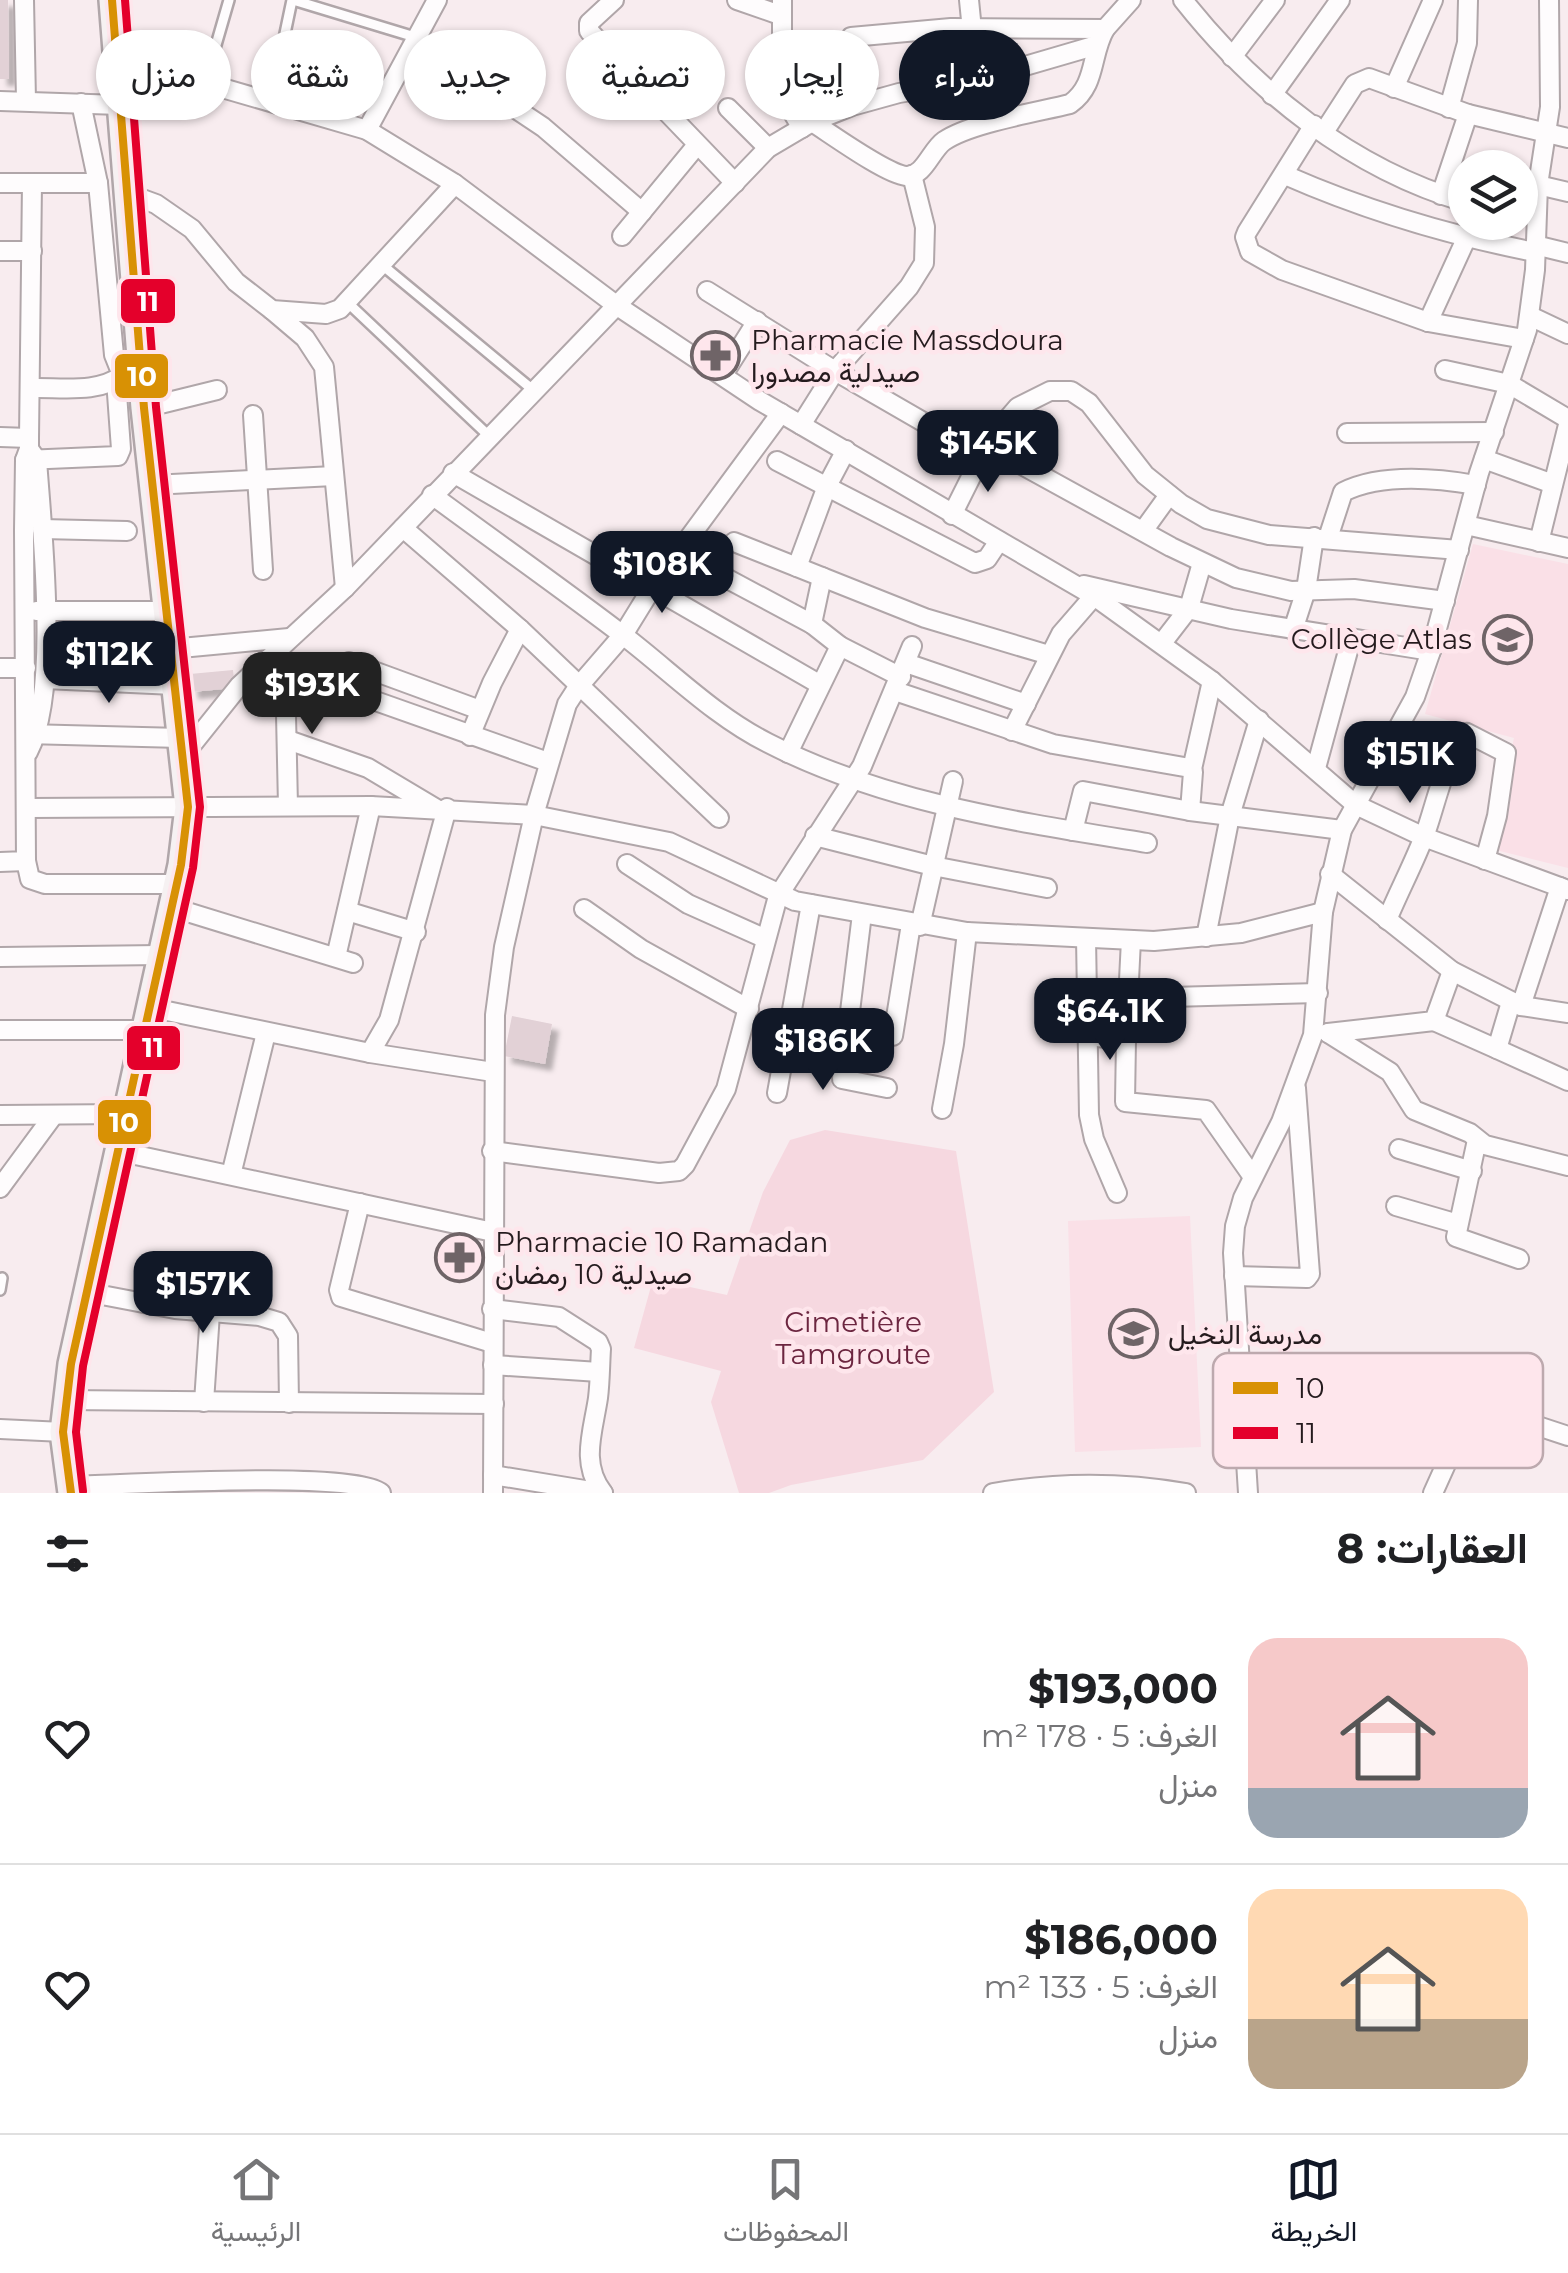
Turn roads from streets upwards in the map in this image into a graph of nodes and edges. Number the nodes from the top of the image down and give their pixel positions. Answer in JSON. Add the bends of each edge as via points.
{"nodes":[{"id":1,"x":24,"y":0,"type":"edge"},
{"id":2,"x":112,"y":0,"type":"edge"},
{"id":3,"x":437,"y":0,"type":"edge"},
{"id":4,"x":614,"y":0,"type":"edge"},
{"id":5,"x":738,"y":0,"type":"edge"},
{"id":6,"x":969,"y":0,"type":"edge"},
{"id":7,"x":1130,"y":0,"type":"edge"},
{"id":8,"x":1183,"y":0,"type":"edge"},
{"id":9,"x":1275,"y":0,"type":"edge"},
{"id":10,"x":1340,"y":0,"type":"edge"},
{"id":11,"x":1433,"y":0,"type":"edge"},
{"id":12,"x":1468,"y":0,"type":"edge"},
{"id":13,"x":1549,"y":0,"type":"edge"},
{"id":14,"x":781,"y":7,"type":"edge"},
{"id":15,"x":971,"y":28,"type":"junction"},
{"id":16,"x":114,"y":30,"type":"edge"},
{"id":17,"x":879,"y":35,"type":"edge"},
{"id":18,"x":1101,"y":37,"type":"junction"},
{"id":19,"x":1559,"y":53,"type":"edge"},
{"id":20,"x":1232,"y":57,"type":"junction"},
{"id":21,"x":1030,"y":62,"type":"edge"},
{"id":22,"x":1394,"y":88,"type":"junction"},
{"id":23,"x":231,"y":91,"type":"edge"},
{"id":24,"x":899,"y":93,"type":"edge"},
{"id":25,"x":1272,"y":95,"type":"junction"},
{"id":26,"x":26,"y":100,"type":"junction"},
{"id":27,"x":0,"y":101,"type":"edge"},
{"id":28,"x":81,"y":103,"type":"junction"},
{"id":29,"x":96,"y":104,"type":"edge"},
{"id":30,"x":728,"y":108,"type":"dead end"},
{"id":31,"x":1449,"y":108,"type":"junction"},
{"id":32,"x":1468,"y":114,"type":"junction"},
{"id":33,"x":121,"y":120,"type":"edge"},
{"id":34,"x":533,"y":120,"type":"edge"},
{"id":35,"x":807,"y":125,"type":"junction"},
{"id":36,"x":1319,"y":129,"type":"junction"},
{"id":37,"x":367,"y":130,"type":"junction"},
{"id":38,"x":1546,"y":133,"type":"junction"},
{"id":39,"x":1568,"y":138,"type":"edge"},
{"id":40,"x":697,"y":146,"type":"junction"},
{"id":41,"x":768,"y":148,"type":"junction"},
{"id":42,"x":912,"y":175,"type":"junction"},
{"id":43,"x":1285,"y":175,"type":"junction"},
{"id":44,"x":0,"y":183,"type":"edge"},
{"id":45,"x":32,"y":183,"type":"junction"},
{"id":46,"x":98,"y":183,"type":"junction"},
{"id":47,"x":734,"y":183,"type":"junction"},
{"id":48,"x":454,"y":184,"type":"junction"},
{"id":49,"x":1538,"y":184,"type":"joint"},
{"id":50,"x":1568,"y":192,"type":"edge"},
{"id":51,"x":126,"y":193,"type":"junction"},
{"id":52,"x":1441,"y":195,"type":"junction"},
{"id":53,"x":1448,"y":197,"type":"edge"},
{"id":54,"x":642,"y":212,"type":"junction"},
{"id":55,"x":1448,"y":234,"type":"edge"},
{"id":56,"x":622,"y":236,"type":"dead end"},
{"id":57,"x":1466,"y":240,"type":"edge"},
{"id":58,"x":1473,"y":240,"type":"edge"},
{"id":59,"x":1533,"y":240,"type":"edge"},
{"id":60,"x":1535,"y":249,"type":"junction"},
{"id":61,"x":32,"y":251,"type":"junction"},
{"id":62,"x":0,"y":252,"type":"edge"},
{"id":63,"x":1568,"y":253,"type":"edge"},
{"id":64,"x":708,"y":291,"type":"dead end"},
{"id":65,"x":616,"y":305,"type":"junction"},
{"id":66,"x":272,"y":310,"type":"junction"},
{"id":67,"x":1530,"y":316,"type":"junction"},
{"id":68,"x":758,"y":321,"type":"junction"},
{"id":69,"x":1428,"y":322,"type":"junction"},
{"id":70,"x":1568,"y":334,"type":"edge"},
{"id":71,"x":1524,"y":339,"type":"junction"},
{"id":72,"x":835,"y":370,"type":"junction"},
{"id":73,"x":1445,"y":370,"type":"dead end"},
{"id":74,"x":723,"y":375,"type":"junction"},
{"id":75,"x":119,"y":378,"type":"junction"},
{"id":76,"x":1509,"y":384,"type":"junction"},
{"id":77,"x":32,"y":388,"type":"junction"},
{"id":78,"x":217,"y":390,"type":"dead end"},
{"id":79,"x":143,"y":402,"type":"junction"},
{"id":80,"x":781,"y":413,"type":"junction"},
{"id":81,"x":253,"y":415,"type":"dead end"},
{"id":82,"x":1568,"y":422,"type":"edge"},
{"id":83,"x":801,"y":425,"type":"junction"},
{"id":84,"x":1494,"y":432,"type":"junction"},
{"id":85,"x":1347,"y":433,"type":"dead end"},
{"id":86,"x":0,"y":437,"type":"edge"},
{"id":87,"x":846,"y":450,"type":"junction"},
{"id":88,"x":30,"y":452,"type":"junction"},
{"id":89,"x":989,"y":453,"type":"junction"},
{"id":90,"x":1484,"y":459,"type":"junction"},
{"id":91,"x":777,"y":461,"type":"dead end"},
{"id":92,"x":453,"y":472,"type":"junction"},
{"id":93,"x":334,"y":476,"type":"junction"},
{"id":94,"x":257,"y":479,"type":"junction"},
{"id":95,"x":1553,"y":484,"type":"junction"},
{"id":96,"x":1476,"y":485,"type":"junction"},
{"id":97,"x":152,"y":486,"type":"junction"},
{"id":98,"x":827,"y":486,"type":"junction"},
{"id":99,"x":432,"y":495,"type":"junction"},
{"id":100,"x":1169,"y":495,"type":"junction"},
{"id":101,"x":952,"y":515,"type":"junction"},
{"id":102,"x":1466,"y":524,"type":"junction"},
{"id":103,"x":42,"y":528,"type":"junction"},
{"id":104,"x":402,"y":528,"type":"junction"},
{"id":105,"x":1143,"y":531,"type":"junction"},
{"id":106,"x":127,"y":532,"type":"dead end"},
{"id":107,"x":1321,"y":538,"type":"junction"},
{"id":108,"x":999,"y":541,"type":"junction"},
{"id":109,"x":734,"y":542,"type":"dead end"},
{"id":110,"x":1539,"y":542,"type":"junction"},
{"id":111,"x":1568,"y":548,"type":"edge"},
{"id":112,"x":1459,"y":550,"type":"junction"},
{"id":113,"x":1202,"y":563,"type":"junction"},
{"id":114,"x":797,"y":567,"type":"junction"},
{"id":115,"x":709,"y":568,"type":"dead end"},
{"id":116,"x":263,"y":570,"type":"dead end"},
{"id":117,"x":822,"y":577,"type":"junction"},
{"id":118,"x":1074,"y":583,"type":"junction"},
{"id":119,"x":345,"y":588,"type":"junction"},
{"id":120,"x":652,"y":588,"type":"junction"},
{"id":121,"x":1306,"y":590,"type":"junction"},
{"id":122,"x":1094,"y":596,"type":"junction"},
{"id":123,"x":1445,"y":601,"type":"junction"},
{"id":124,"x":1189,"y":608,"type":"junction"},
{"id":125,"x":35,"y":611,"type":"junction"},
{"id":126,"x":166,"y":611,"type":"junction"},
{"id":127,"x":812,"y":624,"type":"junction"},
{"id":128,"x":520,"y":629,"type":"junction"},
{"id":129,"x":1293,"y":630,"type":"junction"},
{"id":130,"x":623,"y":635,"type":"junction"},
{"id":131,"x":289,"y":638,"type":"junction"},
{"id":132,"x":1351,"y":640,"type":"junction"},
{"id":133,"x":1162,"y":643,"type":"junction"},
{"id":134,"x":840,"y":646,"type":"junction"},
{"id":135,"x":170,"y":649,"type":"junction"},
{"id":136,"x":1432,"y":651,"type":"junction"},
{"id":137,"x":1049,"y":656,"type":"junction"},
{"id":138,"x":266,"y":660,"type":"junction"},
{"id":139,"x":349,"y":662,"type":"dead end"},
{"id":140,"x":0,"y":668,"type":"edge"},
{"id":141,"x":26,"y":668,"type":"junction"},
{"id":142,"x":285,"y":669,"type":"junction"},
{"id":143,"x":904,"y":669,"type":"junction"},
{"id":144,"x":45,"y":680,"type":"junction"},
{"id":145,"x":1212,"y":681,"type":"junction"},
{"id":146,"x":819,"y":684,"type":"junction"},
{"id":147,"x":174,"y":685,"type":"junction"},
{"id":148,"x":578,"y":686,"type":"junction"},
{"id":149,"x":1026,"y":704,"type":"junction"},
{"id":150,"x":480,"y":710,"type":"junction"},
{"id":151,"x":1259,"y":720,"type":"junction"},
{"id":152,"x":1012,"y":731,"type":"junction"},
{"id":153,"x":1396,"y":732,"type":"junction"},
{"id":154,"x":470,"y":736,"type":"junction"},
{"id":155,"x":30,"y":740,"type":"junction"},
{"id":156,"x":288,"y":740,"type":"junction"},
{"id":157,"x":182,"y":747,"type":"junction"},
{"id":158,"x":788,"y":753,"type":"junction"},
{"id":159,"x":1452,"y":756,"type":"junction"},
{"id":160,"x":548,"y":762,"type":"junction"},
{"id":161,"x":1316,"y":768,"type":"junction"},
{"id":162,"x":1192,"y":769,"type":"junction"},
{"id":163,"x":953,"y":780,"type":"dead end"},
{"id":164,"x":854,"y":781,"type":"junction"},
{"id":165,"x":288,"y":806,"type":"junction"},
{"id":166,"x":371,"y":806,"type":"junction"},
{"id":167,"x":1356,"y":806,"type":"junction"},
{"id":168,"x":948,"y":807,"type":"junction"},
{"id":169,"x":28,"y":808,"type":"junction"},
{"id":170,"x":188,"y":808,"type":"junction"},
{"id":171,"x":441,"y":808,"type":"junction"},
{"id":172,"x":1190,"y":812,"type":"junction"},
{"id":173,"x":534,"y":815,"type":"junction"},
{"id":174,"x":1230,"y":816,"type":"junction"},
{"id":175,"x":719,"y":818,"type":"dead end"},
{"id":176,"x":1342,"y":830,"type":"junction"},
{"id":177,"x":1073,"y":831,"type":"junction"},
{"id":178,"x":815,"y":836,"type":"junction"},
{"id":179,"x":1424,"y":837,"type":"junction"},
{"id":180,"x":1147,"y":843,"type":"dead end"},
{"id":181,"x":1485,"y":860,"type":"junction"},
{"id":182,"x":26,"y":861,"type":"junction"},
{"id":183,"x":0,"y":862,"type":"edge"},
{"id":184,"x":628,"y":864,"type":"dead end"},
{"id":185,"x":933,"y":866,"type":"junction"},
{"id":186,"x":1330,"y":874,"type":"junction"},
{"id":187,"x":1047,"y":888,"type":"dead end"},
{"id":188,"x":1564,"y":888,"type":"edge"},
{"id":189,"x":174,"y":896,"type":"junction"},
{"id":190,"x":778,"y":896,"type":"junction"},
{"id":191,"x":811,"y":904,"type":"junction"},
{"id":192,"x":584,"y":909,"type":"dead end"},
{"id":193,"x":347,"y":911,"type":"junction"},
{"id":194,"x":1323,"y":912,"type":"junction"},
{"id":195,"x":862,"y":914,"type":"junction"},
{"id":196,"x":1387,"y":920,"type":"junction"},
{"id":197,"x":915,"y":925,"type":"junction"},
{"id":198,"x":416,"y":932,"type":"junction"},
{"id":199,"x":966,"y":932,"type":"junction"},
{"id":200,"x":1206,"y":937,"type":"junction"},
{"id":201,"x":764,"y":938,"type":"junction"},
{"id":202,"x":1086,"y":938,"type":"junction"},
{"id":203,"x":1131,"y":940,"type":"junction"},
{"id":204,"x":160,"y":955,"type":"junction"},
{"id":205,"x":0,"y":957,"type":"edge"},
{"id":206,"x":1452,"y":971,"type":"junction"},
{"id":207,"x":1318,"y":993,"type":"junction"},
{"id":208,"x":1171,"y":997,"type":"dead end"},
{"id":209,"x":1516,"y":1004,"type":"junction"},
{"id":210,"x":749,"y":1009,"type":"junction"},
{"id":211,"x":1568,"y":1013,"type":"edge"},
{"id":212,"x":146,"y":1018,"type":"junction"},
{"id":213,"x":1434,"y":1022,"type":"junction"},
{"id":214,"x":0,"y":1030,"type":"edge"},
{"id":215,"x":266,"y":1034,"type":"junction"},
{"id":216,"x":846,"y":1034,"type":"junction"},
{"id":217,"x":1321,"y":1034,"type":"junction"},
{"id":218,"x":1087,"y":1036,"type":"junction"},
{"id":219,"x":1126,"y":1040,"type":"junction"},
{"id":220,"x":1497,"y":1049,"type":"junction"},
{"id":221,"x":370,"y":1053,"type":"junction"},
{"id":222,"x":494,"y":1072,"type":"junction"},
{"id":223,"x":1295,"y":1080,"type":"junction"},
{"id":224,"x":1568,"y":1081,"type":"edge"},
{"id":225,"x":887,"y":1088,"type":"dead end"},
{"id":226,"x":777,"y":1093,"type":"dead end"},
{"id":227,"x":942,"y":1110,"type":"dead end"},
{"id":228,"x":125,"y":1114,"type":"junction"},
{"id":229,"x":0,"y":1115,"type":"edge"},
{"id":230,"x":52,"y":1116,"type":"junction"},
{"id":231,"x":1477,"y":1140,"type":"junction"},
{"id":232,"x":1399,"y":1149,"type":"dead end"},
{"id":233,"x":117,"y":1151,"type":"junction"},
{"id":234,"x":492,"y":1152,"type":"junction"},
{"id":235,"x":1568,"y":1166,"type":"edge"},
{"id":236,"x":1472,"y":1171,"type":"junction"},
{"id":237,"x":231,"y":1175,"type":"junction"},
{"id":238,"x":1253,"y":1177,"type":"junction"},
{"id":239,"x":0,"y":1188,"type":"edge"},
{"id":240,"x":1117,"y":1193,"type":"dead end"},
{"id":241,"x":360,"y":1203,"type":"junction"},
{"id":242,"x":1396,"y":1206,"type":"dead end"},
{"id":243,"x":1458,"y":1224,"type":"junction"},
{"id":244,"x":493,"y":1232,"type":"junction"},
{"id":245,"x":1519,"y":1260,"type":"dead end"},
{"id":246,"x":1234,"y":1276,"type":"junction"},
{"id":247,"x":86,"y":1292,"type":"junction"},
{"id":248,"x":492,"y":1309,"type":"junction"},
{"id":249,"x":210,"y":1312,"type":"junction"},
{"id":250,"x":492,"y":1342,"type":"junction"},
{"id":251,"x":1239,"y":1353,"type":"edge"},
{"id":252,"x":493,"y":1365,"type":"junction"},
{"id":253,"x":600,"y":1372,"type":"junction"},
{"id":254,"x":65,"y":1400,"type":"junction"},
{"id":255,"x":204,"y":1402,"type":"junction"},
{"id":256,"x":289,"y":1404,"type":"junction"},
{"id":257,"x":494,"y":1404,"type":"junction"},
{"id":258,"x":0,"y":1429,"type":"edge"},
{"id":259,"x":1543,"y":1429,"type":"edge"},
{"id":260,"x":63,"y":1432,"type":"junction"},
{"id":261,"x":1568,"y":1436,"type":"edge"},
{"id":262,"x":1246,"y":1468,"type":"edge"},
{"id":263,"x":1444,"y":1468,"type":"edge"},
{"id":264,"x":493,"y":1484,"type":"edge"},
{"id":265,"x":1139,"y":1489,"type":"edge"},
{"id":266,"x":70,"y":1490,"type":"edge"},
{"id":267,"x":1062,"y":1490,"type":"edge"},
{"id":268,"x":381,"y":1493,"type":"edge"},
{"id":269,"x":603,"y":1493,"type":"edge"},
{"id":270,"x":992,"y":1493,"type":"edge"},
{"id":271,"x":1186,"y":1493,"type":"edge"},
{"id":272,"x":1248,"y":1493,"type":"edge"},
{"id":273,"x":1433,"y":1493,"type":"edge"}],
"edges":[{"from":1,"to":26,"type":"street"},
{"from":2,"to":16,"type":"street"},
{"from":3,"to":37,"type":"street"},
{"from":4,"to":40,"type":"street","via":[[589,31]]},
{"from":5,"to":14,"type":"street"},
{"from":6,"to":15,"type":"street"},
{"from":7,"to":18,"type":"street"},
{"from":8,"to":20,"type":"street"},
{"from":9,"to":20,"type":"street"},
{"from":10,"to":25,"type":"street"},
{"from":11,"to":22,"type":"street"},
{"from":12,"to":31,"type":"street","via":[[1467,43]]},
{"from":13,"to":19,"type":"street"},
{"from":14,"to":35,"type":"street","via":[[782,95]]},
{"from":15,"to":17,"type":"street"},
{"from":15,"to":18,"type":"street"},
{"from":18,"to":21,"type":"street"},
{"from":18,"to":42,"type":"street","via":[[1080,98],[959,133]]},
{"from":19,"to":38,"type":"street"},
{"from":20,"to":25,"type":"street"},
{"from":22,"to":31,"type":"street"},
{"from":22,"to":36,"type":"street","via":[[1369,78],[1358,82]]},
{"from":23,"to":37,"type":"street"},
{"from":24,"to":35,"type":"street"},
{"from":25,"to":36,"type":"street"},
{"from":26,"to":27,"type":"street"},
{"from":26,"to":28,"type":"street"},
{"from":28,"to":29,"type":"street"},
{"from":28,"to":46,"type":"street"},
{"from":30,"to":41,"type":"street"},
{"from":31,"to":32,"type":"street"},
{"from":32,"to":38,"type":"street"},
{"from":32,"to":52,"type":"street"},
{"from":33,"to":51,"type":"street"},
{"from":34,"to":54,"type":"street"},
{"from":35,"to":41,"type":"street"},
{"from":35,"to":42,"type":"street","via":[[894,172]]},
{"from":36,"to":43,"type":"street"},
{"from":36,"to":52,"type":"street"},
{"from":37,"to":48,"type":"street"},
{"from":38,"to":39,"type":"street"},
{"from":38,"to":49,"type":"street"},
{"from":40,"to":47,"type":"street"},
{"from":40,"to":54,"type":"street"},
{"from":41,"to":47,"type":"street"},
{"from":42,"to":72,"type":"street","via":[[926,227],[924,263]]},
{"from":43,"to":55,"type":"street"},
{"from":43,"to":69,"type":"street","via":[[1247,232],[1250,252],[1282,270]]},
{"from":44,"to":45,"type":"street"},
{"from":45,"to":46,"type":"street"},
{"from":45,"to":61,"type":"street"},
{"from":46,"to":75,"type":"street"},
{"from":47,"to":65,"type":"street"},
{"from":48,"to":65,"type":"street"},
{"from":48,"to":66,"type":"street","via":[[336,312]]},
{"from":49,"to":50,"type":"street"},
{"from":51,"to":66,"type":"street","via":[[192,229],[236,282]]},
{"from":51,"to":79,"type":"street"},
{"from":52,"to":53,"type":"street"},
{"from":54,"to":56,"type":"street"},
{"from":57,"to":69,"type":"street"},
{"from":58,"to":60,"type":"street"},
{"from":59,"to":60,"type":"street"},
{"from":60,"to":63,"type":"street"},
{"from":60,"to":67,"type":"street"},
{"from":61,"to":62,"type":"street"},
{"from":61,"to":77,"type":"street"},
{"from":64,"to":68,"type":"street"},
{"from":65,"to":74,"type":"street"},
{"from":65,"to":92,"type":"street"},
{"from":66,"to":93,"type":"street","via":[[305,338],[324,367]]},
{"from":67,"to":70,"type":"street"},
{"from":67,"to":71,"type":"street"},
{"from":68,"to":72,"type":"street"},
{"from":68,"to":74,"type":"street"},
{"from":69,"to":71,"type":"street"},
{"from":71,"to":76,"type":"street"},
{"from":72,"to":83,"type":"street"},
{"from":72,"to":89,"type":"street"},
{"from":73,"to":76,"type":"street"},
{"from":74,"to":80,"type":"street"},
{"from":75,"to":77,"type":"street","via":[[96,386]]},
{"from":75,"to":79,"type":"street"},
{"from":75,"to":88,"type":"street","via":[[118,456]]},
{"from":76,"to":82,"type":"street"},
{"from":76,"to":84,"type":"street"},
{"from":77,"to":88,"type":"street"},
{"from":78,"to":79,"type":"street"},
{"from":79,"to":97,"type":"street"},
{"from":80,"to":83,"type":"street"},
{"from":80,"to":120,"type":"street"},
{"from":81,"to":94,"type":"street"},
{"from":82,"to":95,"type":"street"},
{"from":83,"to":87,"type":"street"},
{"from":84,"to":85,"type":"street"},
{"from":84,"to":90,"type":"street"},
{"from":86,"to":88,"type":"street"},
{"from":87,"to":98,"type":"street"},
{"from":87,"to":101,"type":"street"},
{"from":88,"to":103,"type":"street"},
{"from":88,"to":125,"type":"street"},
{"from":89,"to":100,"type":"street","via":[[1018,407],[1050,391],[1071,392],[1089,403]]},
{"from":89,"to":101,"type":"street"},
{"from":89,"to":105,"type":"street"},
{"from":90,"to":95,"type":"street"},
{"from":90,"to":96,"type":"street"},
{"from":91,"to":98,"type":"street"},
{"from":92,"to":99,"type":"street"},
{"from":92,"to":120,"type":"street"},
{"from":93,"to":94,"type":"street"},
{"from":93,"to":119,"type":"street"},
{"from":94,"to":97,"type":"street"},
{"from":94,"to":116,"type":"street"},
{"from":95,"to":110,"type":"street"},
{"from":96,"to":102,"type":"street"},
{"from":96,"to":107,"type":"street","via":[[1360,485],[1344,492]]},
{"from":97,"to":126,"type":"street"},
{"from":98,"to":108,"type":"street","via":[[975,563],[987,559]]},
{"from":98,"to":114,"type":"street"},
{"from":99,"to":104,"type":"street"},
{"from":99,"to":130,"type":"street"},
{"from":100,"to":105,"type":"street"},
{"from":100,"to":107,"type":"street","via":[[1225,525]]},
{"from":101,"to":108,"type":"street"},
{"from":102,"to":110,"type":"street"},
{"from":102,"to":112,"type":"street"},
{"from":103,"to":106,"type":"street"},
{"from":103,"to":125,"type":"street"},
{"from":104,"to":119,"type":"street"},
{"from":104,"to":128,"type":"street"},
{"from":105,"to":113,"type":"street"},
{"from":107,"to":112,"type":"street"},
{"from":107,"to":121,"type":"street"},
{"from":108,"to":118,"type":"street"},
{"from":109,"to":114,"type":"street"},
{"from":110,"to":111,"type":"street"},
{"from":112,"to":123,"type":"street"},
{"from":113,"to":121,"type":"street","via":[[1259,585]]},
{"from":113,"to":124,"type":"street"},
{"from":114,"to":117,"type":"street"},
{"from":115,"to":127,"type":"street"},
{"from":117,"to":127,"type":"street"},
{"from":117,"to":137,"type":"street"},
{"from":118,"to":122,"type":"street"},
{"from":118,"to":124,"type":"street"},
{"from":119,"to":131,"type":"street"},
{"from":120,"to":130,"type":"street"},
{"from":120,"to":146,"type":"street"},
{"from":121,"to":123,"type":"street"},
{"from":121,"to":129,"type":"street"},
{"from":122,"to":133,"type":"street"},
{"from":122,"to":137,"type":"street"},
{"from":123,"to":136,"type":"street"},
{"from":124,"to":129,"type":"street"},
{"from":124,"to":133,"type":"street"},
{"from":125,"to":126,"type":"street"},
{"from":125,"to":141,"type":"street"},
{"from":125,"to":144,"type":"street"},
{"from":126,"to":135,"type":"street"},
{"from":127,"to":134,"type":"street"},
{"from":128,"to":148,"type":"street"},
{"from":128,"to":150,"type":"street"},
{"from":129,"to":132,"type":"street"},
{"from":130,"to":148,"type":"street"},
{"from":130,"to":158,"type":"street","via":[[741,728]]},
{"from":131,"to":135,"type":"street"},
{"from":131,"to":138,"type":"street"},
{"from":132,"to":136,"type":"street"},
{"from":132,"to":161,"type":"street"},
{"from":133,"to":145,"type":"street"},
{"from":134,"to":143,"type":"street"},
{"from":134,"to":146,"type":"street"},
{"from":135,"to":147,"type":"street"},
{"from":136,"to":153,"type":"street"},
{"from":137,"to":149,"type":"street"},
{"from":138,"to":142,"type":"street"},
{"from":138,"to":157,"type":"street"},
{"from":139,"to":150,"type":"street"},
{"from":140,"to":141,"type":"street"},
{"from":141,"to":155,"type":"street"},
{"from":142,"to":154,"type":"street"},
{"from":142,"to":156,"type":"street"},
{"from":143,"to":149,"type":"street"},
{"from":143,"to":152,"type":"street"},
{"from":143,"to":164,"type":"street"},
{"from":144,"to":147,"type":"street"},
{"from":144,"to":155,"type":"street"},
{"from":145,"to":151,"type":"street"},
{"from":145,"to":162,"type":"street"},
{"from":146,"to":158,"type":"street"},
{"from":147,"to":157,"type":"street"},
{"from":148,"to":160,"type":"street"},
{"from":148,"to":175,"type":"street"},
{"from":149,"to":152,"type":"street"},
{"from":150,"to":154,"type":"street"},
{"from":151,"to":161,"type":"street"},
{"from":151,"to":174,"type":"street"},
{"from":152,"to":162,"type":"street"},
{"from":153,"to":159,"type":"street"},
{"from":153,"to":167,"type":"street"},
{"from":154,"to":160,"type":"street"},
{"from":155,"to":157,"type":"street"},
{"from":155,"to":169,"type":"street"},
{"from":156,"to":165,"type":"street"},
{"from":156,"to":171,"type":"street","via":[[368,768]]},
{"from":157,"to":170,"type":"street"},
{"from":158,"to":164,"type":"street"},
{"from":159,"to":179,"type":"street"},
{"from":159,"to":181,"type":"street","via":[[1467,733],[1506,753]]},
{"from":160,"to":173,"type":"street"},
{"from":161,"to":167,"type":"street"},
{"from":162,"to":172,"type":"street"},
{"from":163,"to":168,"type":"street"},
{"from":164,"to":168,"type":"street"},
{"from":164,"to":178,"type":"street"},
{"from":165,"to":166,"type":"street"},
{"from":165,"to":170,"type":"street"},
{"from":166,"to":171,"type":"street"},
{"from":166,"to":193,"type":"street"},
{"from":167,"to":176,"type":"street"},
{"from":167,"to":179,"type":"street"},
{"from":168,"to":177,"type":"street"},
{"from":168,"to":185,"type":"street"},
{"from":169,"to":170,"type":"street"},
{"from":169,"to":182,"type":"street"},
{"from":170,"to":189,"type":"street"},
{"from":171,"to":173,"type":"street"},
{"from":171,"to":198,"type":"street"},
{"from":172,"to":174,"type":"street"},
{"from":172,"to":177,"type":"street","via":[[1083,791]]},
{"from":173,"to":190,"type":"street","via":[[669,842]]},
{"from":173,"to":222,"type":"street","via":[[504,947]]},
{"from":174,"to":176,"type":"street"},
{"from":174,"to":200,"type":"street"},
{"from":176,"to":186,"type":"street"},
{"from":177,"to":180,"type":"street"},
{"from":178,"to":185,"type":"street"},
{"from":178,"to":190,"type":"street"},
{"from":179,"to":181,"type":"street"},
{"from":179,"to":196,"type":"street"},
{"from":181,"to":188,"type":"street"},
{"from":182,"to":183,"type":"street"},
{"from":182,"to":189,"type":"street","via":[[30,880],[46,884]]},
{"from":184,"to":201,"type":"street","via":[[688,904]]},
{"from":185,"to":187,"type":"street"},
{"from":185,"to":197,"type":"street"},
{"from":186,"to":194,"type":"street"},
{"from":186,"to":196,"type":"street"},
{"from":188,"to":209,"type":"street"},
{"from":189,"to":193,"type":"street","via":[[344,960]]},
{"from":189,"to":204,"type":"street"},
{"from":190,"to":191,"type":"street"},
{"from":190,"to":201,"type":"street"},
{"from":191,"to":195,"type":"street"},
{"from":191,"to":226,"type":"street"},
{"from":192,"to":210,"type":"street"},
{"from":193,"to":198,"type":"street"},
{"from":194,"to":200,"type":"street"},
{"from":194,"to":207,"type":"street"},
{"from":195,"to":197,"type":"street"},
{"from":195,"to":216,"type":"street"},
{"from":196,"to":206,"type":"street"},
{"from":197,"to":199,"type":"street"},
{"from":197,"to":216,"type":"street","via":[[893,1036]]},
{"from":198,"to":221,"type":"street","via":[[389,1020]]},
{"from":199,"to":202,"type":"street"},
{"from":199,"to":227,"type":"street"},
{"from":200,"to":203,"type":"street"},
{"from":201,"to":210,"type":"street"},
{"from":202,"to":203,"type":"street"},
{"from":202,"to":218,"type":"street"},
{"from":203,"to":219,"type":"street"},
{"from":204,"to":205,"type":"street"},
{"from":204,"to":212,"type":"street"},
{"from":206,"to":209,"type":"street"},
{"from":206,"to":213,"type":"street"},
{"from":207,"to":208,"type":"street"},
{"from":207,"to":217,"type":"street"},
{"from":209,"to":211,"type":"street"},
{"from":209,"to":220,"type":"street"},
{"from":210,"to":234,"type":"street","via":[[726,1090],[680,1170]]},
{"from":212,"to":214,"type":"street"},
{"from":212,"to":215,"type":"street"},
{"from":212,"to":228,"type":"street"},
{"from":213,"to":217,"type":"street"},
{"from":213,"to":220,"type":"street"},
{"from":215,"to":221,"type":"street"},
{"from":215,"to":237,"type":"street"},
{"from":216,"to":225,"type":"street","via":[[842,1078]]},
{"from":217,"to":223,"type":"street"},
{"from":217,"to":231,"type":"street","via":[[1390,1072],[1414,1110]]},
{"from":218,"to":219,"type":"street"},
{"from":218,"to":240,"type":"street","via":[[1089,1115]]},
{"from":219,"to":238,"type":"street","via":[[1124,1102],[1206,1110]]},
{"from":220,"to":224,"type":"street"},
{"from":221,"to":222,"type":"street"},
{"from":222,"to":234,"type":"street"},
{"from":223,"to":238,"type":"street"},
{"from":223,"to":246,"type":"street","via":[[1310,1274]]},
{"from":228,"to":230,"type":"street"},
{"from":228,"to":233,"type":"street"},
{"from":229,"to":230,"type":"street"},
{"from":230,"to":239,"type":"street"},
{"from":231,"to":235,"type":"street"},
{"from":231,"to":236,"type":"street"},
{"from":232,"to":236,"type":"street"},
{"from":233,"to":237,"type":"street"},
{"from":233,"to":247,"type":"street"},
{"from":234,"to":244,"type":"street"},
{"from":236,"to":243,"type":"street"},
{"from":237,"to":241,"type":"street"},
{"from":238,"to":246,"type":"street","via":[[1235,1226]]},
{"from":241,"to":244,"type":"street"},
{"from":241,"to":250,"type":"street","via":[[341,1297]]},
{"from":242,"to":243,"type":"street"},
{"from":243,"to":245,"type":"street","via":[[1458,1240]]},
{"from":244,"to":248,"type":"street"},
{"from":246,"to":251,"type":"street"},
{"from":247,"to":249,"type":"street"},
{"from":247,"to":254,"type":"street"},
{"from":248,"to":250,"type":"street"},
{"from":248,"to":253,"type":"street","via":[[558,1317],[576,1326],[598,1342]]},
{"from":249,"to":255,"type":"street"},
{"from":249,"to":256,"type":"street","via":[[259,1316],[286,1329]]},
{"from":250,"to":252,"type":"street"},
{"from":252,"to":253,"type":"street"},
{"from":252,"to":257,"type":"street"},
{"from":253,"to":269,"type":"street","via":[[588,1451]]},
{"from":254,"to":255,"type":"street"},
{"from":254,"to":260,"type":"street"},
{"from":255,"to":256,"type":"street"},
{"from":256,"to":257,"type":"street"},
{"from":257,"to":264,"type":"street"},
{"from":258,"to":260,"type":"street"},
{"from":259,"to":261,"type":"street"},
{"from":260,"to":266,"type":"street"},
{"from":262,"to":272,"type":"street"},
{"from":263,"to":273,"type":"street"},
{"from":264,"to":269,"type":"street"},
{"from":265,"to":267,"type":"street"},
{"from":265,"to":271,"type":"street"},
{"from":266,"to":268,"type":"street","via":[[326,1481]]},
{"from":267,"to":270,"type":"street"}]}
